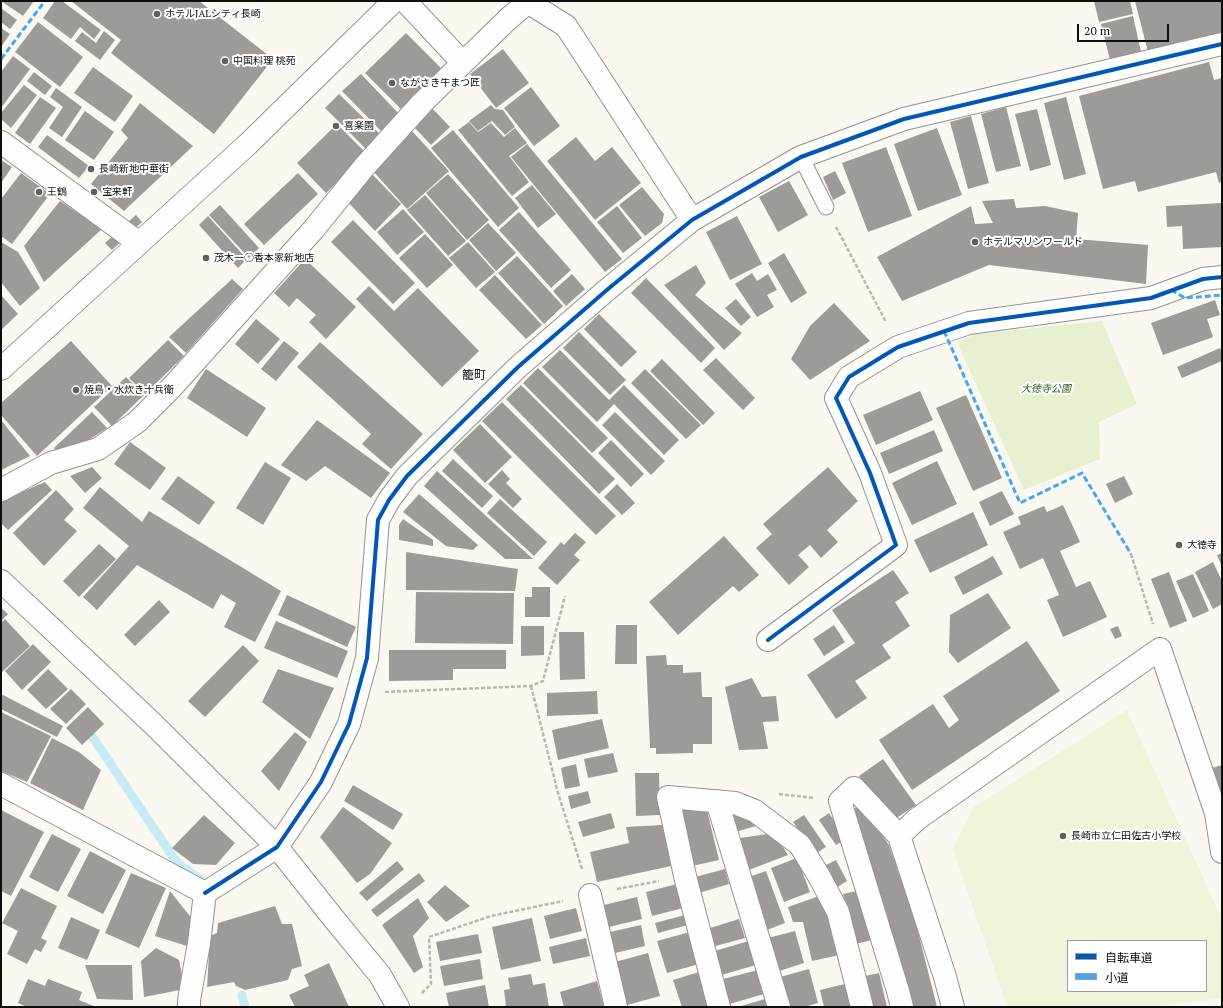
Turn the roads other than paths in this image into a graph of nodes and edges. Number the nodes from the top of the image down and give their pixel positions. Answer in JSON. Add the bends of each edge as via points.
{"nodes":[{"id":1,"x":394,"y":1,"type":"edge"},
{"id":2,"x":405,"y":1,"type":"edge"},
{"id":3,"x":527,"y":1,"type":"edge"},
{"id":4,"x":1222,"y":44,"type":"edge"},
{"id":5,"x":462,"y":62,"type":"junction"},
{"id":6,"x":1,"y":142,"type":"edge"},
{"id":7,"x":801,"y":157,"type":"junction"},
{"id":8,"x":826,"y":207,"type":"road end"},
{"id":9,"x":692,"y":220,"type":"junction"},
{"id":10,"x":139,"y":243,"type":"junction"},
{"id":11,"x":1222,"y":277,"type":"edge"},
{"id":12,"x":1,"y":369,"type":"edge"},
{"id":13,"x":1,"y":490,"type":"edge"},
{"id":14,"x":1,"y":581,"type":"edge"},
{"id":15,"x":768,"y":640,"type":"dead end"},
{"id":16,"x":1,"y":784,"type":"edge"},
{"id":17,"x":717,"y":801,"type":"junction"},
{"id":18,"x":1219,"y":811,"type":"edge"},
{"id":19,"x":899,"y":836,"type":"junction"},
{"id":20,"x":277,"y":847,"type":"junction"},
{"id":21,"x":1222,"y":852,"type":"edge"},
{"id":22,"x":205,"y":893,"type":"junction"},
{"id":23,"x":590,"y":895,"type":"road end"},
{"id":24,"x":407,"y":1002,"type":"edge"},
{"id":25,"x":189,"y":1007,"type":"edge"},
{"id":26,"x":616,"y":1007,"type":"edge"},
{"id":27,"x":719,"y":1007,"type":"edge"},
{"id":28,"x":779,"y":1007,"type":"edge"},
{"id":29,"x":862,"y":1007,"type":"edge"},
{"id":30,"x":902,"y":1007,"type":"edge"},
{"id":31,"x":953,"y":1007,"type":"edge"}],
"edges":[{"from":1,"to":10,"type":"street","via":[[248,144]]},
{"from":2,"to":5,"type":"street"},
{"from":3,"to":5,"type":"street"},
{"from":3,"to":9,"type":"street","via":[[566,26]]},
{"from":4,"to":7,"type":"street","via":[[904,119]]},
{"from":5,"to":13,"type":"street","via":[[365,166],[313,230],[172,387],[137,422],[98,449],[51,463]]},
{"from":6,"to":10,"type":"street"},
{"from":7,"to":8,"type":"lane"},
{"from":7,"to":9,"type":"street"},
{"from":9,"to":20,"type":"street","via":[[518,367],[407,476],[389,500],[378,520],[367,658],[348,724],[321,782]]},
{"from":10,"to":12,"type":"street"},
{"from":11,"to":15,"type":"street","via":[[1202,280],[1151,298],[968,323],[898,347],[849,377],[836,398],[870,473],[896,545]]},
{"from":14,"to":20,"type":"street"},
{"from":16,"to":22,"type":"street"},
{"from":17,"to":27,"type":"street","via":[[668,797],[685,876]]},
{"from":17,"to":28,"type":"street"},
{"from":17,"to":29,"type":"street","via":[[735,803],[755,811],[800,845],[838,912]]},
{"from":18,"to":19,"type":"street","via":[[1160,649],[917,819]]},
{"from":18,"to":21,"type":"street"},
{"from":19,"to":30,"type":"street","via":[[854,788],[840,801]]},
{"from":19,"to":31,"type":"street"},
{"from":20,"to":22,"type":"street"},
{"from":20,"to":24,"type":"street","via":[[380,975]]},
{"from":22,"to":25,"type":"street"},
{"from":23,"to":26,"type":"street"}]}
